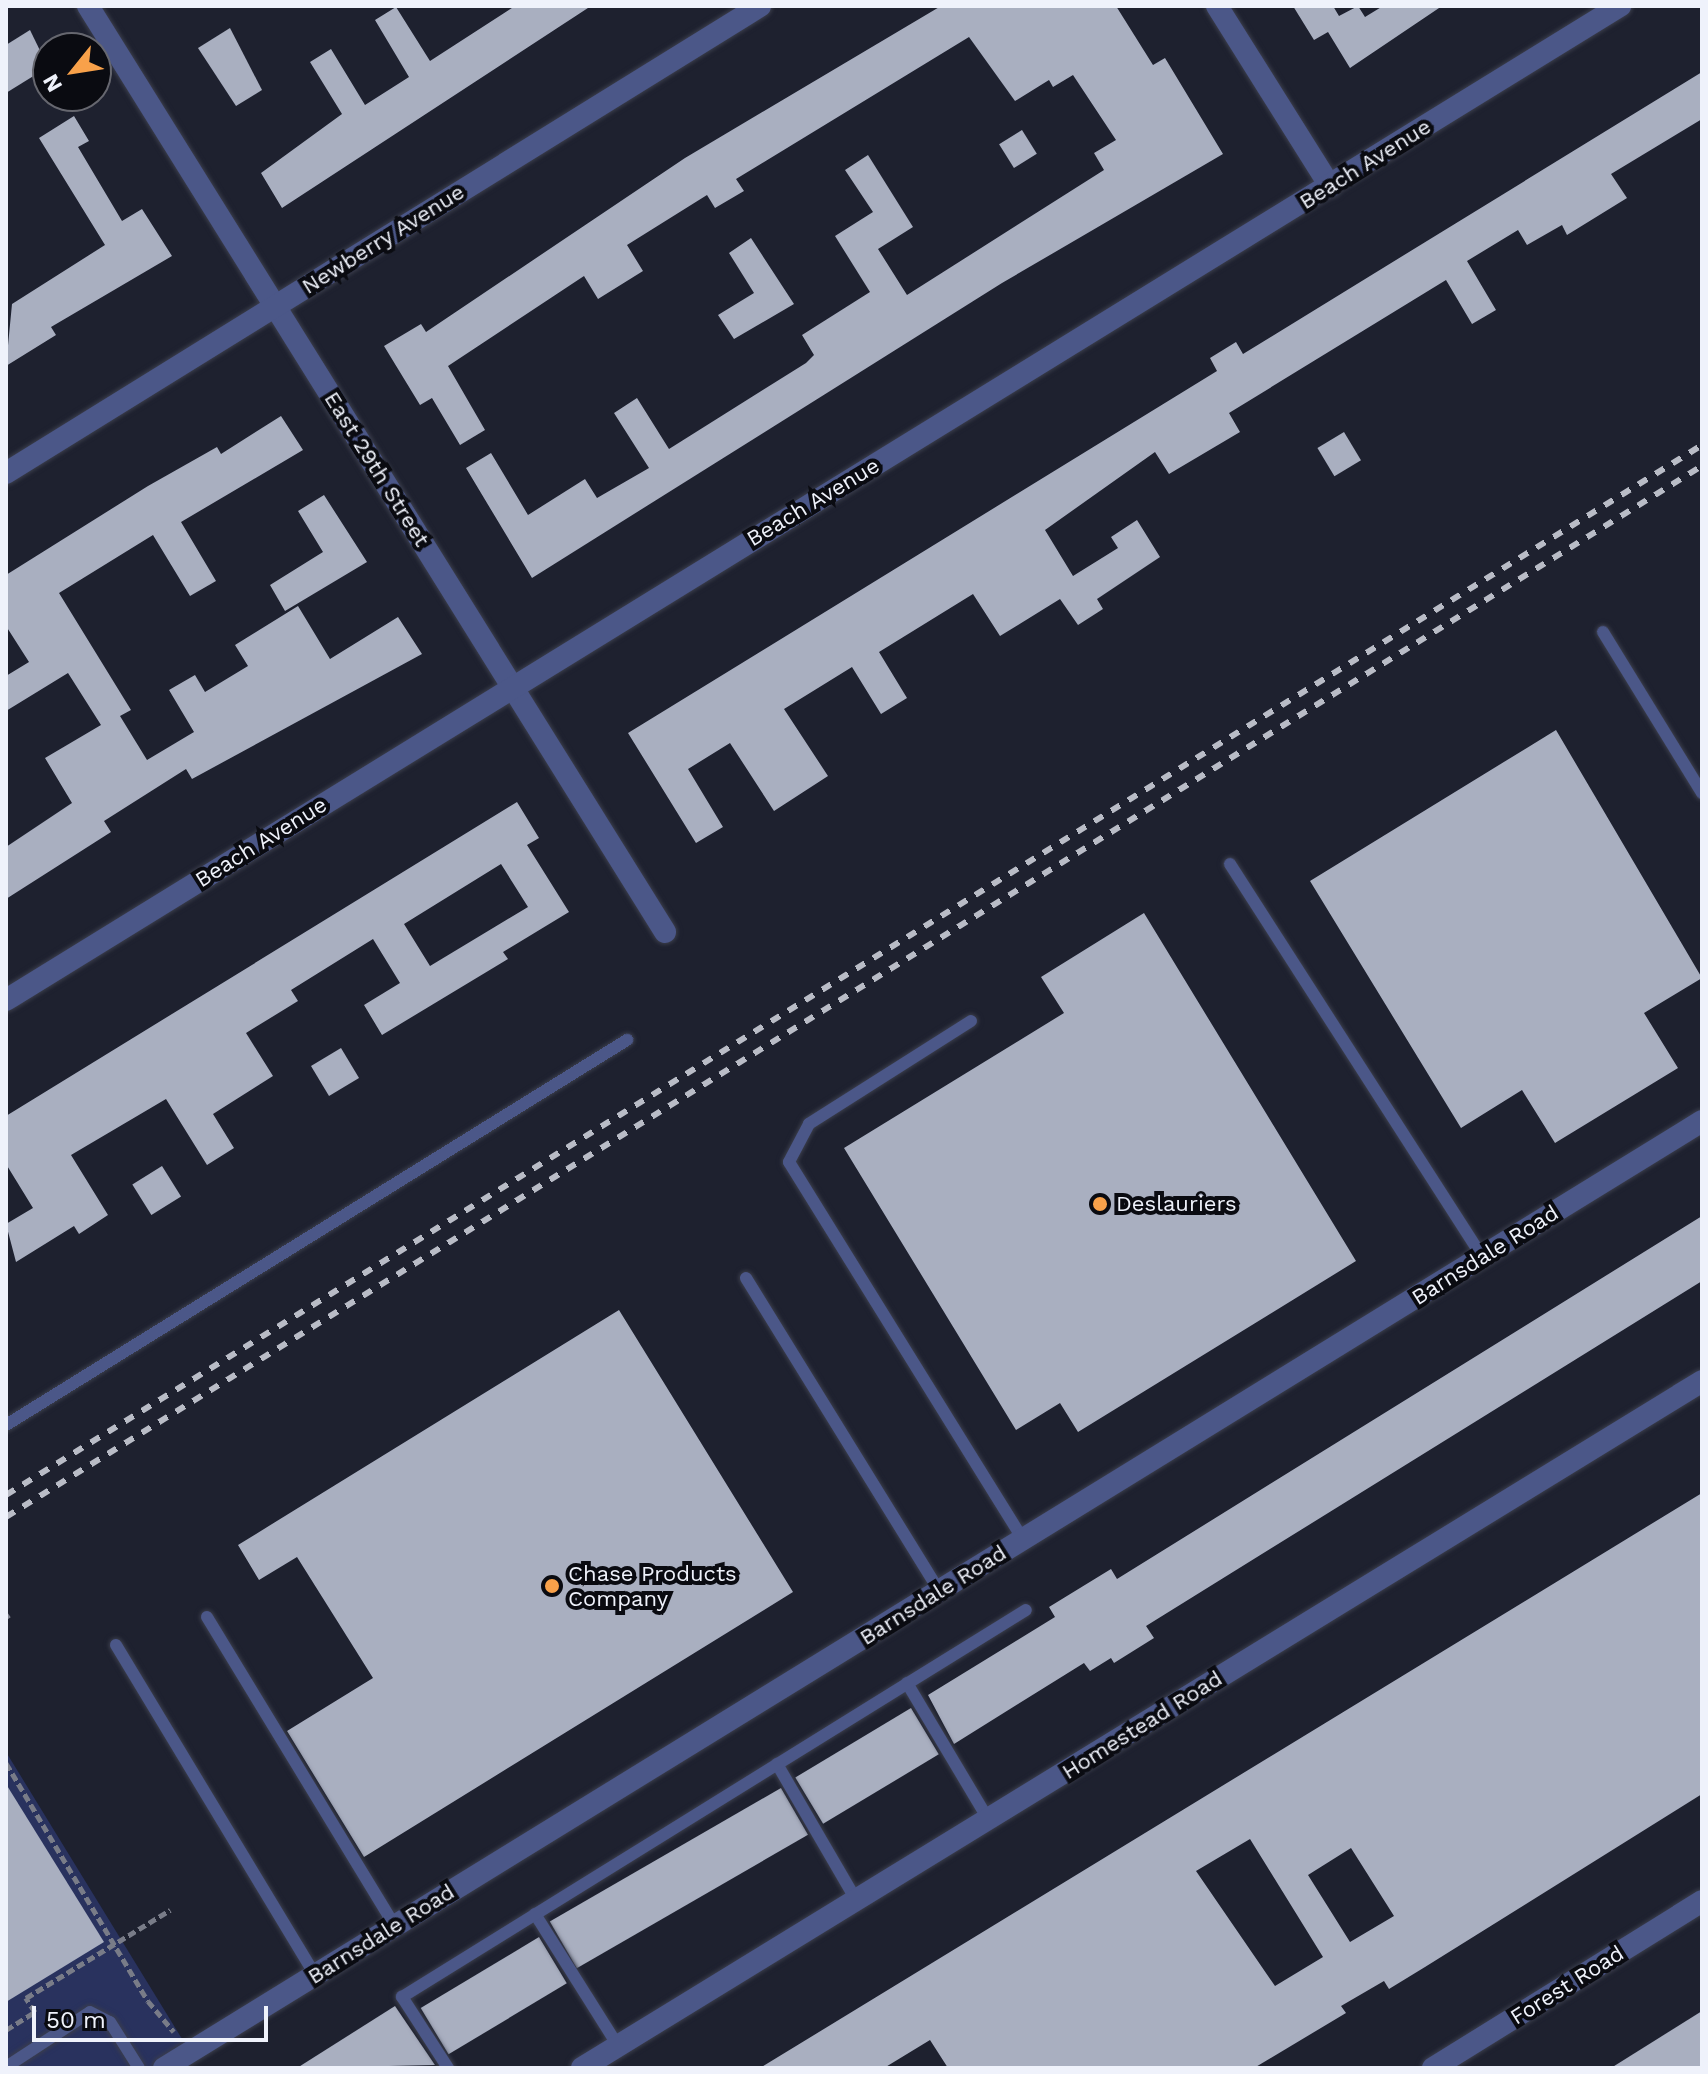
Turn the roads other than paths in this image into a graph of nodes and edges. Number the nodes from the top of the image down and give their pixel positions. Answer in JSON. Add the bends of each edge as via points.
{"nodes":[{"id":1,"x":88,"y":6,"type":"edge"},
{"id":2,"x":760,"y":6,"type":"edge"},
{"id":3,"x":1217,"y":6,"type":"edge"},
{"id":4,"x":1620,"y":6,"type":"edge"},
{"id":5,"x":1330,"y":186,"type":"junction"},
{"id":6,"x":274,"y":307,"type":"junction"},
{"id":7,"x":6,"y":473,"type":"edge"},
{"id":8,"x":1603,"y":632,"type":"dead end"},
{"id":9,"x":514,"y":685,"type":"junction"},
{"id":10,"x":1702,"y":793,"type":"edge"},
{"id":11,"x":1230,"y":864,"type":"dead end"},
{"id":12,"x":665,"y":932,"type":"dead end"},
{"id":13,"x":6,"y":1000,"type":"edge"},
{"id":14,"x":971,"y":1021,"type":"dead end"},
{"id":15,"x":627,"y":1040,"type":"dead end"},
{"id":16,"x":1702,"y":1121,"type":"edge"},
{"id":17,"x":1482,"y":1257,"type":"junction"},
{"id":18,"x":746,"y":1278,"type":"dead end"},
{"id":19,"x":1702,"y":1381,"type":"edge"},
{"id":20,"x":6,"y":1425,"type":"edge"},
{"id":21,"x":1023,"y":1539,"type":"junction"},
{"id":22,"x":939,"y":1591,"type":"junction"},
{"id":23,"x":1026,"y":1610,"type":"dead end"},
{"id":24,"x":207,"y":1617,"type":"dead end"},
{"id":25,"x":116,"y":1645,"type":"dead end"},
{"id":26,"x":907,"y":1683,"type":"junction"},
{"id":27,"x":777,"y":1764,"type":"junction"},
{"id":28,"x":988,"y":1819,"type":"junction"},
{"id":29,"x":856,"y":1900,"type":"junction"},
{"id":30,"x":1702,"y":1901,"type":"edge"},
{"id":31,"x":535,"y":1914,"type":"junction"},
{"id":32,"x":395,"y":1926,"type":"junction"},
{"id":33,"x":315,"y":1975,"type":"junction"},
{"id":34,"x":618,"y":2046,"type":"junction"},
{"id":35,"x":6,"y":2067,"type":"edge"},
{"id":36,"x":139,"y":2068,"type":"edge"},
{"id":37,"x":164,"y":2068,"type":"edge"},
{"id":38,"x":448,"y":2068,"type":"edge"},
{"id":39,"x":582,"y":2068,"type":"edge"},
{"id":40,"x":1433,"y":2068,"type":"edge"}],
"edges":[{"from":1,"to":6,"type":"street","name":"East 29th Street"},
{"from":2,"to":6,"type":"street","name":"Newberry Avenue"},
{"from":3,"to":5,"type":"street"},
{"from":4,"to":5,"type":"street","name":"Beach Avenue"},
{"from":5,"to":9,"type":"street","name":"Beach Avenue"},
{"from":6,"to":7,"type":"street","name":"Newberry Avenue"},
{"from":6,"to":9,"type":"street","name":"East 29th Street"},
{"from":8,"to":10,"type":"lane"},
{"from":9,"to":12,"type":"street","name":"East 29th Street"},
{"from":9,"to":13,"type":"street","name":"Beach Avenue"},
{"from":11,"to":17,"type":"lane"},
{"from":14,"to":21,"type":"lane","via":[[809,1124],[789,1162]]},
{"from":15,"to":20,"type":"lane"},
{"from":16,"to":17,"type":"street","name":"Barnsdale Road"},
{"from":17,"to":21,"type":"street","name":"Barnsdale Road"},
{"from":18,"to":22,"type":"lane"},
{"from":19,"to":28,"type":"street","name":"Homestead Road"},
{"from":21,"to":22,"type":"street","name":"Barnsdale Road"},
{"from":22,"to":32,"type":"street","name":"Barnsdale Road"},
{"from":23,"to":26,"type":"lane"},
{"from":24,"to":32,"type":"lane"},
{"from":25,"to":33,"type":"lane"},
{"from":26,"to":27,"type":"lane"},
{"from":26,"to":28,"type":"lane"},
{"from":27,"to":29,"type":"lane"},
{"from":27,"to":31,"type":"lane"},
{"from":28,"to":29,"type":"street","name":"Homestead Road"},
{"from":29,"to":34,"type":"street","name":"Homestead Road"},
{"from":30,"to":40,"type":"street","name":"Forest Road"},
{"from":31,"to":34,"type":"lane"},
{"from":31,"to":38,"type":"lane","via":[[402,1997]]},
{"from":32,"to":33,"type":"street","name":"Barnsdale Road"},
{"from":33,"to":37,"type":"street","name":"Barnsdale Road"},
{"from":34,"to":39,"type":"street","name":"Homestead Road"},
{"from":35,"to":36,"type":"lane","via":[[90,2012],[110,2022]]}]}
